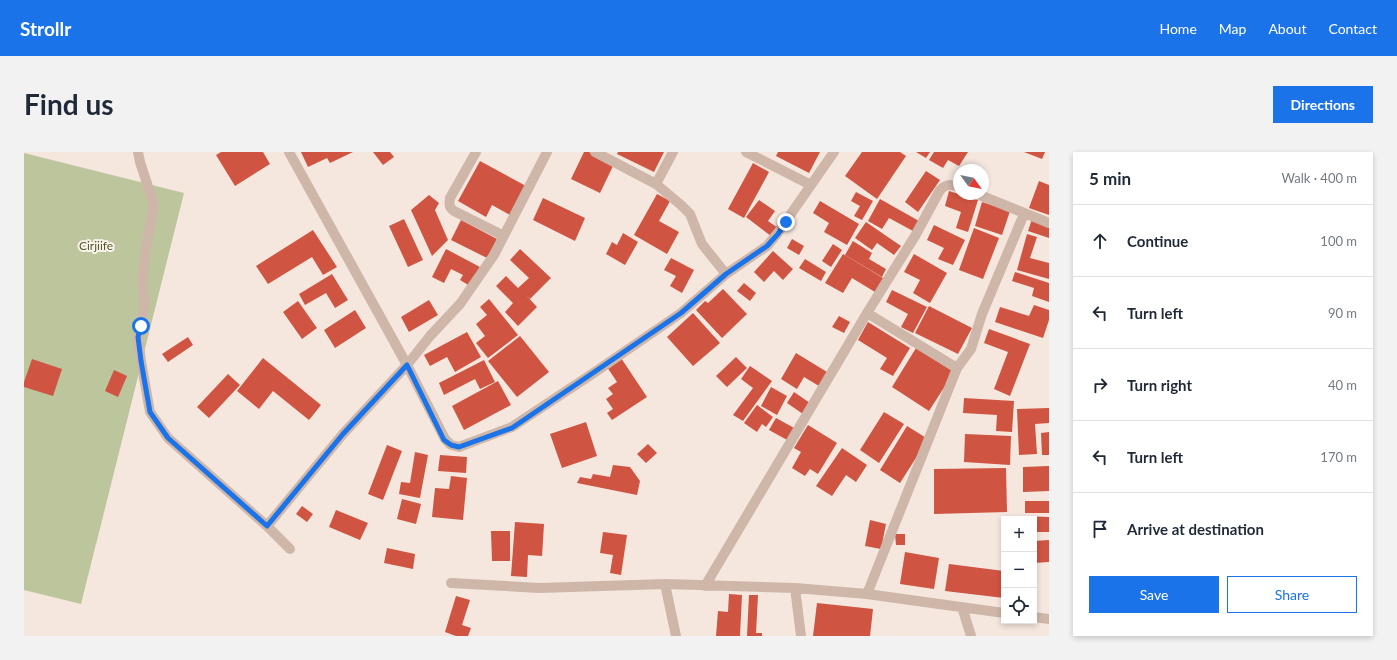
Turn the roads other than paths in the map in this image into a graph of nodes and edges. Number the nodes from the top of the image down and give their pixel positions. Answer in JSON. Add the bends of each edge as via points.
{"nodes":[{"id":1,"x":138,"y":152,"type":"edge"},
{"id":2,"x":289,"y":152,"type":"edge"},
{"id":3,"x":476,"y":152,"type":"edge"},
{"id":4,"x":547,"y":152,"type":"edge"},
{"id":5,"x":595,"y":152,"type":"edge"},
{"id":6,"x":673,"y":152,"type":"edge"},
{"id":7,"x":746,"y":152,"type":"edge"},
{"id":8,"x":834,"y":152,"type":"edge"},
{"id":9,"x":656,"y":184,"type":"junction"},
{"id":10,"x":811,"y":185,"type":"junction"},
{"id":11,"x":953,"y":185,"type":"edge"},
{"id":12,"x":989,"y":199,"type":"edge"},
{"id":13,"x":1024,"y":214,"type":"junction"},
{"id":14,"x":1049,"y":223,"type":"edge"},
{"id":15,"x":504,"y":236,"type":"junction"},
{"id":16,"x":726,"y":274,"type":"junction"},
{"id":17,"x":867,"y":313,"type":"junction"},
{"id":18,"x":407,"y":365,"type":"junction"},
{"id":19,"x":957,"y":368,"type":"junction"},
{"id":20,"x":267,"y":526,"type":"junction"},
{"id":21,"x":290,"y":549,"type":"dead end"},
{"id":22,"x":451,"y":583,"type":"dead end"},
{"id":23,"x":665,"y":584,"type":"junction"},
{"id":24,"x":705,"y":586,"type":"junction"},
{"id":25,"x":795,"y":588,"type":"junction"},
{"id":26,"x":867,"y":594,"type":"junction"},
{"id":27,"x":962,"y":607,"type":"junction"},
{"id":28,"x":1001,"y":613,"type":"edge"},
{"id":29,"x":1037,"y":617,"type":"edge"},
{"id":30,"x":1049,"y":619,"type":"edge"},
{"id":31,"x":676,"y":636,"type":"edge"},
{"id":32,"x":801,"y":636,"type":"edge"},
{"id":33,"x":971,"y":636,"type":"edge"}],
"edges":[{"from":1,"to":20,"type":"street","via":[[154,205],[142,284],[145,305],[138,337],[150,412],[168,438]]},
{"from":2,"to":18,"type":"street"},
{"from":3,"to":15,"type":"street","via":[[450,198],[450,208]]},
{"from":4,"to":15,"type":"street"},
{"from":5,"to":9,"type":"street"},
{"from":6,"to":9,"type":"street"},
{"from":7,"to":10,"type":"street"},
{"from":8,"to":10,"type":"street"},
{"from":9,"to":16,"type":"street","via":[[690,214],[702,244]]},
{"from":10,"to":16,"type":"street","via":[[767,246]]},
{"from":11,"to":17,"type":"street","via":[[945,185],[940,190]]},
{"from":12,"to":13,"type":"street"},
{"from":13,"to":14,"type":"street"},
{"from":13,"to":19,"type":"street","via":[[982,314],[971,349]]},
{"from":15,"to":18,"type":"street","via":[[460,304]]},
{"from":16,"to":18,"type":"street","via":[[681,313],[512,428],[459,447],[444,440]]},
{"from":17,"to":19,"type":"street"},
{"from":17,"to":24,"type":"street"},
{"from":18,"to":20,"type":"street","via":[[343,434]]},
{"from":19,"to":26,"type":"street"},
{"from":20,"to":21,"type":"street"},
{"from":22,"to":23,"type":"street","via":[[539,588]]},
{"from":23,"to":24,"type":"street"},
{"from":23,"to":31,"type":"street"},
{"from":24,"to":25,"type":"street"},
{"from":25,"to":26,"type":"street"},
{"from":25,"to":32,"type":"street"},
{"from":26,"to":27,"type":"street"},
{"from":27,"to":28,"type":"street"},
{"from":27,"to":33,"type":"street"},
{"from":29,"to":30,"type":"street"}]}
